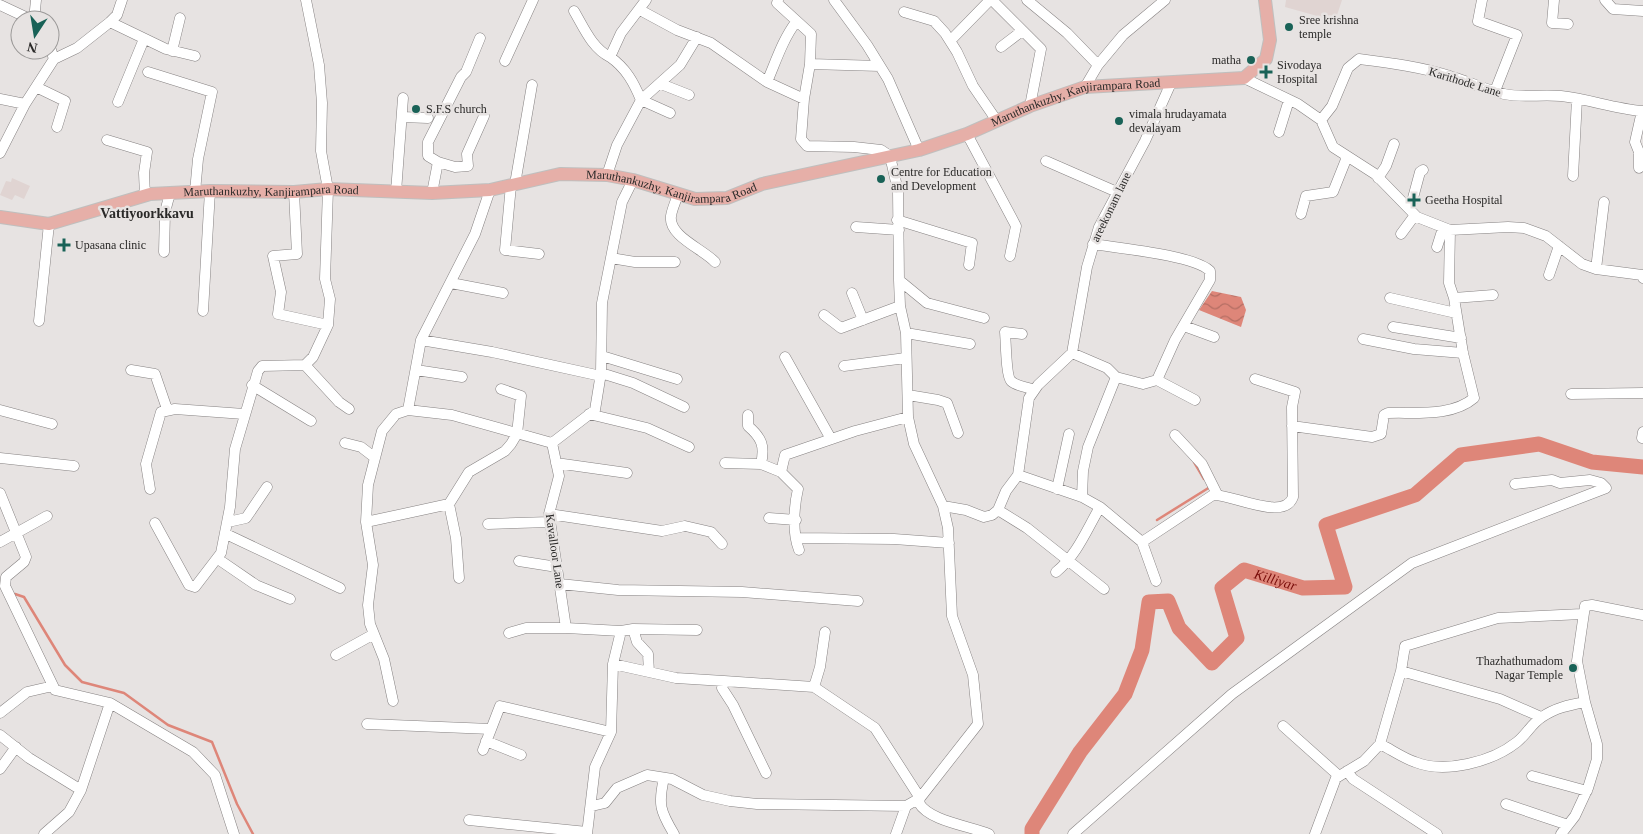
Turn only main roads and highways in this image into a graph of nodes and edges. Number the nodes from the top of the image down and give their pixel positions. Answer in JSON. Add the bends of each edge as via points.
{"nodes":[{"id":1,"x":1265,"y":0,"type":"edge"},
{"id":2,"x":0,"y":217,"type":"edge"}],
"edges":[{"from":1,"to":2,"type":"main road","name":"Maruthankuzhy, Kanjirampara Road","via":[[1270,40],[1266,59],[1244,78],[1085,87],[919,150],[762,184],[727,198],[696,199],[607,175],[560,174],[490,190],[432,193],[328,189],[170,193],[145,196],[49,224]]}]}
